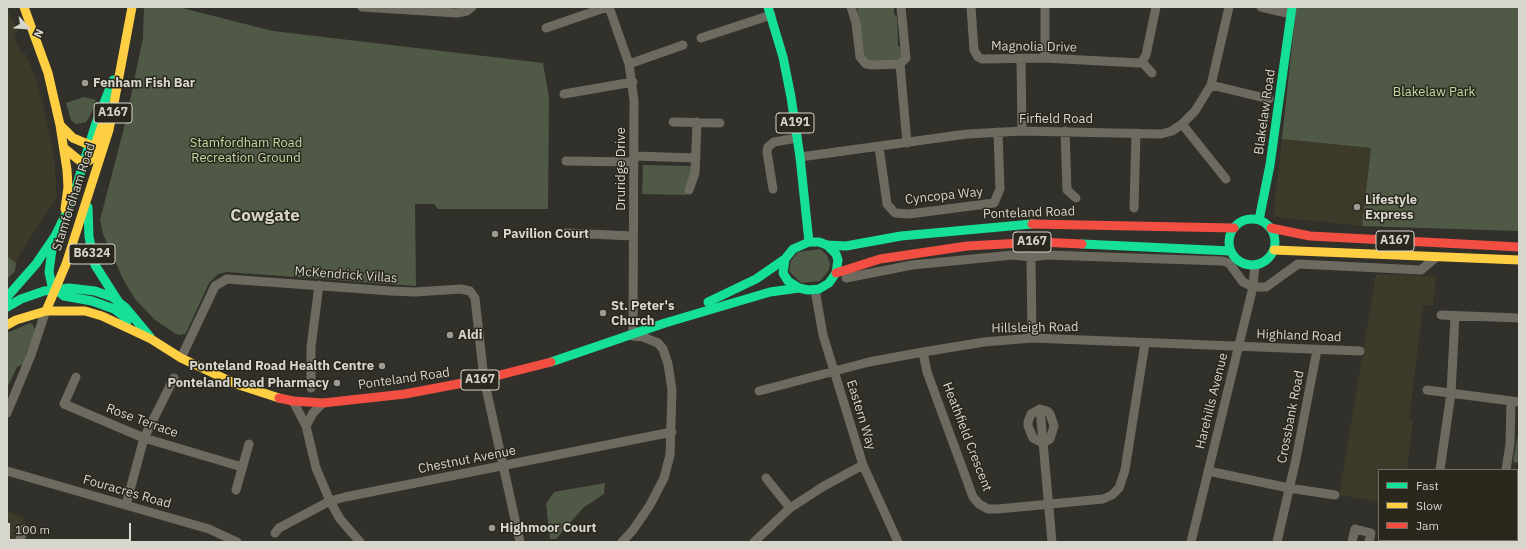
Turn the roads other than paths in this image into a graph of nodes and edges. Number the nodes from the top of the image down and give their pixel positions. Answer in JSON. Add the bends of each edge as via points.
{"nodes":[{"id":1,"x":24,"y":7,"type":"edge"},
{"id":2,"x":132,"y":7,"type":"edge"},
{"id":3,"x":362,"y":7,"type":"edge"},
{"id":4,"x":472,"y":7,"type":"edge"},
{"id":5,"x":608,"y":7,"type":"edge"},
{"id":6,"x":851,"y":7,"type":"edge"},
{"id":7,"x":901,"y":7,"type":"edge"},
{"id":8,"x":971,"y":7,"type":"edge"},
{"id":9,"x":1045,"y":7,"type":"edge"},
{"id":10,"x":1156,"y":7,"type":"edge"},
{"id":11,"x":1229,"y":7,"type":"edge"},
{"id":12,"x":1261,"y":7,"type":"edge"},
{"id":13,"x":372,"y":8,"type":"edge"},
{"id":14,"x":1291,"y":10,"type":"edge"},
{"id":15,"x":770,"y":11,"type":"edge"},
{"id":16,"x":546,"y":28,"type":"dead end"},
{"id":17,"x":701,"y":38,"type":"dead end"},
{"id":18,"x":683,"y":46,"type":"dead end"},
{"id":19,"x":1045,"y":58,"type":"junction"},
{"id":20,"x":1021,"y":59,"type":"junction"},
{"id":21,"x":1142,"y":62,"type":"junction"},
{"id":22,"x":630,"y":64,"type":"junction"},
{"id":23,"x":900,"y":64,"type":"junction"},
{"id":24,"x":121,"y":66,"type":"junction"},
{"id":25,"x":1152,"y":73,"type":"dead end"},
{"id":26,"x":118,"y":82,"type":"junction"},
{"id":27,"x":633,"y":82,"type":"junction"},
{"id":28,"x":1211,"y":85,"type":"junction"},
{"id":29,"x":564,"y":94,"type":"dead end"},
{"id":30,"x":1269,"y":99,"type":"dead end"},
{"id":31,"x":673,"y":122,"type":"dead end"},
{"id":32,"x":697,"y":122,"type":"junction"},
{"id":33,"x":720,"y":123,"type":"dead end"},
{"id":34,"x":1182,"y":124,"type":"junction"},
{"id":35,"x":60,"y":125,"type":"junction"},
{"id":36,"x":1022,"y":131,"type":"junction"},
{"id":37,"x":1065,"y":131,"type":"junction"},
{"id":38,"x":998,"y":132,"type":"junction"},
{"id":39,"x":1136,"y":133,"type":"junction"},
{"id":40,"x":797,"y":138,"type":"junction"},
{"id":41,"x":907,"y":143,"type":"junction"},
{"id":42,"x":879,"y":146,"type":"junction"},
{"id":43,"x":93,"y":147,"type":"junction"},
{"id":44,"x":64,"y":148,"type":"junction"},
{"id":45,"x":800,"y":157,"type":"junction"},
{"id":46,"x":696,"y":158,"type":"junction"},
{"id":47,"x":634,"y":159,"type":"junction"},
{"id":48,"x":100,"y":160,"type":"junction"},
{"id":49,"x":566,"y":161,"type":"dead end"},
{"id":50,"x":85,"y":162,"type":"junction"},
{"id":51,"x":1226,"y":179,"type":"dead end"},
{"id":52,"x":773,"y":189,"type":"dead end"},
{"id":53,"x":689,"y":190,"type":"dead end"},
{"id":54,"x":1076,"y":198,"type":"dead end"},
{"id":55,"x":87,"y":199,"type":"junction"},
{"id":56,"x":1134,"y":208,"type":"dead end"},
{"id":57,"x":64,"y":218,"type":"junction"},
{"id":58,"x":1259,"y":220,"type":"junction"},
{"id":59,"x":1234,"y":228,"type":"junction"},
{"id":60,"x":1271,"y":228,"type":"junction"},
{"id":61,"x":566,"y":232,"type":"dead end"},
{"id":62,"x":55,"y":236,"type":"junction"},
{"id":63,"x":633,"y":236,"type":"junction"},
{"id":64,"x":809,"y":242,"type":"junction"},
{"id":65,"x":827,"y":245,"type":"junction"},
{"id":66,"x":1519,"y":247,"type":"edge"},
{"id":67,"x":1274,"y":250,"type":"junction"},
{"id":68,"x":1231,"y":251,"type":"junction"},
{"id":69,"x":1031,"y":257,"type":"junction"},
{"id":70,"x":1436,"y":257,"type":"junction"},
{"id":71,"x":785,"y":259,"type":"junction"},
{"id":72,"x":1519,"y":260,"type":"edge"},
{"id":73,"x":1255,"y":265,"type":"junction"},
{"id":74,"x":836,"y":273,"type":"junction"},
{"id":75,"x":829,"y":283,"type":"junction"},
{"id":76,"x":319,"y":285,"type":"junction"},
{"id":77,"x":1253,"y":287,"type":"junction"},
{"id":78,"x":799,"y":288,"type":"junction"},
{"id":79,"x":55,"y":289,"type":"junction"},
{"id":80,"x":815,"y":290,"type":"junction"},
{"id":81,"x":7,"y":297,"type":"edge"},
{"id":82,"x":118,"y":302,"type":"junction"},
{"id":83,"x":7,"y":307,"type":"edge"},
{"id":84,"x":46,"y":310,"type":"junction"},
{"id":85,"x":1441,"y":315,"type":"dead end"},
{"id":86,"x":7,"y":316,"type":"edge"},
{"id":87,"x":1455,"y":316,"type":"junction"},
{"id":88,"x":1519,"y":318,"type":"edge"},
{"id":89,"x":665,"y":324,"type":"junction"},
{"id":90,"x":7,"y":325,"type":"edge"},
{"id":91,"x":134,"y":332,"type":"junction"},
{"id":92,"x":633,"y":336,"type":"junction"},
{"id":93,"x":1032,"y":338,"type":"junction"},
{"id":94,"x":151,"y":339,"type":"junction"},
{"id":95,"x":1145,"y":343,"type":"junction"},
{"id":96,"x":1238,"y":347,"type":"junction"},
{"id":97,"x":1317,"y":350,"type":"junction"},
{"id":98,"x":1360,"y":351,"type":"dead end"},
{"id":99,"x":923,"y":352,"type":"junction"},
{"id":100,"x":181,"y":358,"type":"junction"},
{"id":101,"x":834,"y":372,"type":"junction"},
{"id":102,"x":76,"y":377,"type":"dead end"},
{"id":103,"x":174,"y":378,"type":"dead end"},
{"id":104,"x":484,"y":379,"type":"junction"},
{"id":105,"x":311,"y":388,"type":"dead end"},
{"id":106,"x":1427,"y":390,"type":"dead end"},
{"id":107,"x":759,"y":391,"type":"dead end"},
{"id":108,"x":1451,"y":393,"type":"junction"},
{"id":109,"x":293,"y":401,"type":"junction"},
{"id":110,"x":1515,"y":402,"type":"edge"},
{"id":111,"x":323,"y":403,"type":"junction"},
{"id":112,"x":7,"y":413,"type":"edge"},
{"id":113,"x":306,"y":426,"type":"junction"},
{"id":114,"x":672,"y":432,"type":"junction"},
{"id":115,"x":144,"y":438,"type":"junction"},
{"id":116,"x":1043,"y":443,"type":"junction"},
{"id":117,"x":249,"y":444,"type":"dead end"},
{"id":118,"x":863,"y":465,"type":"junction"},
{"id":119,"x":503,"y":466,"type":"junction"},
{"id":120,"x":242,"y":467,"type":"junction"},
{"id":121,"x":1440,"y":469,"type":"edge"},
{"id":122,"x":1506,"y":469,"type":"edge"},
{"id":123,"x":7,"y":471,"type":"edge"},
{"id":124,"x":1208,"y":471,"type":"junction"},
{"id":125,"x":766,"y":478,"type":"dead end"},
{"id":126,"x":1289,"y":488,"type":"junction"},
{"id":127,"x":236,"y":490,"type":"dead end"},
{"id":128,"x":1335,"y":495,"type":"dead end"},
{"id":129,"x":330,"y":501,"type":"junction"},
{"id":130,"x":126,"y":505,"type":"junction"},
{"id":131,"x":1048,"y":505,"type":"junction"},
{"id":132,"x":790,"y":508,"type":"junction"},
{"id":133,"x":24,"y":529,"type":"dead end"},
{"id":134,"x":275,"y":533,"type":"dead end"},
{"id":135,"x":19,"y":542,"type":"edge"},
{"id":136,"x":237,"y":542,"type":"edge"},
{"id":137,"x":360,"y":542,"type":"edge"},
{"id":138,"x":520,"y":542,"type":"edge"},
{"id":139,"x":622,"y":542,"type":"edge"},
{"id":140,"x":754,"y":542,"type":"edge"},
{"id":141,"x":898,"y":542,"type":"edge"},
{"id":142,"x":1052,"y":542,"type":"edge"},
{"id":143,"x":1191,"y":542,"type":"edge"},
{"id":144,"x":1277,"y":542,"type":"edge"},
{"id":145,"x":1352,"y":542,"type":"edge"},
{"id":146,"x":1369,"y":542,"type":"edge"}],
"edges":[{"from":1,"to":35,"type":"main road","via":[[50,77]]},
{"from":2,"to":24,"type":"main road","name":"Stamfordham Road","number":"A167"},
{"from":3,"to":13,"type":"street"},
{"from":4,"to":13,"type":"street","via":[[457,13]]},
{"from":5,"to":16,"type":"street"},
{"from":5,"to":22,"type":"street","name":"Druridge Drive"},
{"from":6,"to":23,"type":"street","via":[[862,61],[872,65]]},
{"from":7,"to":23,"type":"street","via":[[906,58]]},
{"from":8,"to":20,"type":"street","name":"Magnolia Drive","via":[[974,50],[978,57]]},
{"from":9,"to":19,"type":"street"},
{"from":10,"to":21,"type":"street","via":[[1146,55]]},
{"from":11,"to":28,"type":"street","name":"Firfield Road"},
{"from":12,"to":14,"type":"street"},
{"from":14,"to":58,"type":"main road","name":"Blakelaw Road","via":[[1272,158]]},
{"from":15,"to":17,"type":"street"},
{"from":15,"to":40,"type":"main road","number":"A191","via":[[783,57]]},
{"from":18,"to":22,"type":"street"},
{"from":19,"to":20,"type":"street","name":"Magnolia Drive"},
{"from":19,"to":21,"type":"street","name":"Magnolia Drive"},
{"from":20,"to":36,"type":"street"},
{"from":21,"to":25,"type":"street"},
{"from":22,"to":27,"type":"street","name":"Druridge Drive"},
{"from":23,"to":41,"type":"street"},
{"from":24,"to":26,"type":"main road","name":"Stamfordham Road","number":"A167"},
{"from":24,"to":43,"type":"main road","name":"Stamfordham Road","number":"A167","via":[[100,112]]},
{"from":26,"to":43,"type":"main road"},
{"from":26,"to":48,"type":"main road","name":"Stamfordham Road","number":"A167","via":[[112,119]]},
{"from":27,"to":29,"type":"street"},
{"from":27,"to":47,"type":"street","name":"Druridge Drive"},
{"from":28,"to":30,"type":"street"},
{"from":28,"to":34,"type":"street","name":"Firfield Road","via":[[1203,100]]},
{"from":31,"to":32,"type":"street"},
{"from":32,"to":33,"type":"street"},
{"from":32,"to":46,"type":"street"},
{"from":34,"to":39,"type":"street","name":"Firfield Road","via":[[1172,131],[1161,134]]},
{"from":34,"to":51,"type":"street"},
{"from":35,"to":43,"type":"main road","via":[[73,138]]},
{"from":35,"to":44,"type":"main road"},
{"from":36,"to":37,"type":"street","name":"Firfield Road"},
{"from":36,"to":38,"type":"street","name":"Firfield Road"},
{"from":37,"to":39,"type":"street","name":"Firfield Road"},
{"from":37,"to":54,"type":"street","via":[[1067,190]]},
{"from":38,"to":41,"type":"street","name":"Firfield Road"},
{"from":38,"to":42,"type":"street","name":"Cyncopa Way","via":[[1000,189],[994,203],[909,214],[895,214],[887,204]]},
{"from":39,"to":56,"type":"street"},
{"from":40,"to":45,"type":"main road","number":"A191"},
{"from":40,"to":52,"type":"street","via":[[774,142],[768,148]]},
{"from":41,"to":42,"type":"street","name":"Firfield Road"},
{"from":42,"to":45,"type":"street","name":"Firfield Road"},
{"from":43,"to":48,"type":"main road"},
{"from":43,"to":50,"type":"main road","name":"Stamfordham Road","number":"A167"},
{"from":44,"to":50,"type":"main road"},
{"from":44,"to":57,"type":"main road","via":[[68,187]]},
{"from":45,"to":64,"type":"main road","number":"A191"},
{"from":46,"to":47,"type":"street"},
{"from":46,"to":53,"type":"street","via":[[695,173]]},
{"from":47,"to":49,"type":"street"},
{"from":47,"to":63,"type":"street","name":"Druridge Drive"},
{"from":48,"to":55,"type":"main road","name":"Stamfordham Road","number":"A167"},
{"from":50,"to":57,"type":"main road","name":"Stamfordham Road","number":"A167"},
{"from":55,"to":79,"type":"main road","name":"Stamfordham Road","number":"A167"},
{"from":55,"to":82,"type":"main road","number":"B6324","via":[[89,237],[95,265]]},
{"from":57,"to":62,"type":"main road","name":"Stamfordham Road","number":"A167"},
{"from":58,"to":59,"type":"main road","name":"Ponteland Road","number":"A167","via":[[1243,220]]},
{"from":58,"to":60,"type":"main road","number":"A167"},
{"from":59,"to":65,"type":"main road","name":"Ponteland Road","number":"A167","via":[[1030,224],[901,236],[846,246]]},
{"from":59,"to":68,"type":"main road","via":[[1230,239]]},
{"from":60,"to":66,"type":"main road","number":"A167","via":[[1310,236]]},
{"from":60,"to":67,"type":"main road","via":[[1275,236]]},
{"from":61,"to":63,"type":"street"},
{"from":62,"to":79,"type":"main road","number":"B6324","via":[[49,277]]},
{"from":62,"to":81,"type":"main road","number":"A167","via":[[36,264]]},
{"from":63,"to":92,"type":"street","name":"Druridge Drive"},
{"from":64,"to":65,"type":"main road","number":"A167"},
{"from":64,"to":71,"type":"main road","number":"A167","via":[[793,249]]},
{"from":65,"to":74,"type":"main road","via":[[838,260]]},
{"from":67,"to":70,"type":"main road","number":"A167"},
{"from":67,"to":73,"type":"main road","via":[[1270,257]]},
{"from":68,"to":73,"type":"main road","via":[[1238,260]]},
{"from":68,"to":74,"type":"main road","number":"A167","via":[[1040,242],[967,246],[880,259]]},
{"from":69,"to":75,"type":"street","via":[[1013,255],[912,265],[851,276]]},
{"from":69,"to":77,"type":"street","via":[[1047,254],[1222,261],[1229,263],[1243,282]]},
{"from":69,"to":93,"type":"street"},
{"from":70,"to":72,"type":"main road","number":"A167"},
{"from":70,"to":77,"type":"street","via":[[1421,270],[1298,264],[1266,286]]},
{"from":71,"to":78,"type":"main road","via":[[783,273],[788,281]]},
{"from":71,"to":89,"type":"main road","name":"Ponteland Road","number":"A167","via":[[756,279]]},
{"from":73,"to":77,"type":"street","name":"Harehills Avenue"},
{"from":74,"to":75,"type":"main road"},
{"from":75,"to":80,"type":"main road"},
{"from":76,"to":100,"type":"street","name":"McKendrick Villas","via":[[227,279],[215,286]]},
{"from":76,"to":104,"type":"street","name":"McKendrick Villas","via":[[415,292],[461,289],[470,291],[475,298]]},
{"from":76,"to":105,"type":"street","via":[[311,347]]},
{"from":77,"to":96,"type":"street","name":"Harehills Avenue"},
{"from":78,"to":80,"type":"main road","number":"A167"},
{"from":78,"to":89,"type":"main road","name":"Ponteland Road","number":"A167","via":[[770,292]]},
{"from":79,"to":82,"type":"main road","name":"Ponteland Road","number":"A167","via":[[95,291]]},
{"from":79,"to":83,"type":"main road","number":"A167","via":[[34,293]]},
{"from":79,"to":84,"type":"main road","name":"Stamfordham Road","number":"A167"},
{"from":79,"to":91,"type":"main road","number":"A167","via":[[69,298],[92,301],[118,312]]},
{"from":80,"to":101,"type":"street","name":"Eastern Way","via":[[823,334]]},
{"from":82,"to":94,"type":"main road","name":"Ponteland Road","number":"A167","via":[[137,320]]},
{"from":84,"to":86,"type":"street","via":[[21,310]]},
{"from":84,"to":90,"type":"main road","number":"A167"},
{"from":84,"to":91,"type":"main road","name":"Ponteland Road","number":"A167","via":[[84,311],[102,316]]},
{"from":84,"to":112,"type":"street"},
{"from":85,"to":87,"type":"street"},
{"from":87,"to":88,"type":"street"},
{"from":87,"to":108,"type":"street"},
{"from":89,"to":92,"type":"main road","name":"Ponteland Road","number":"A167"},
{"from":91,"to":94,"type":"main road","name":"Ponteland Road","number":"A167"},
{"from":92,"to":104,"type":"main road","name":"Ponteland Road","number":"A167","via":[[567,358]]},
{"from":92,"to":114,"type":"street","via":[[658,343],[664,349],[672,390]]},
{"from":93,"to":95,"type":"street","name":"Hillsleigh Road"},
{"from":93,"to":99,"type":"street","name":"Hillsleigh Road","via":[[984,342]]},
{"from":94,"to":100,"type":"main road","name":"Ponteland Road","number":"A167"},
{"from":95,"to":96,"type":"street","name":"Hillsleigh Road"},
{"from":95,"to":131,"type":"street","name":"Heathfield Crescent","via":[[1125,470],[1119,488],[1103,499]]},
{"from":96,"to":97,"type":"street","name":"Highland Road"},
{"from":96,"to":124,"type":"street","name":"Harehills Avenue"},
{"from":97,"to":98,"type":"street","name":"Highland Road"},
{"from":97,"to":126,"type":"street","name":"Crossbank Road"},
{"from":99,"to":101,"type":"street","name":"Hillsleigh Road","via":[[868,362]]},
{"from":99,"to":131,"type":"street","name":"Heathfield Crescent","via":[[927,372],[974,497],[979,504],[988,509]]},
{"from":100,"to":109,"type":"main road","name":"Ponteland Road","number":"A167","via":[[236,384]]},
{"from":101,"to":107,"type":"street","name":"Hillsleigh Road"},
{"from":101,"to":118,"type":"street","name":"Eastern Way"},
{"from":102,"to":115,"type":"street","name":"Rose Terrace","via":[[64,404]]},
{"from":103,"to":115,"type":"street"},
{"from":104,"to":111,"type":"main road","name":"Ponteland Road","number":"A167","via":[[405,394]]},
{"from":104,"to":119,"type":"street"},
{"from":106,"to":108,"type":"street"},
{"from":108,"to":110,"type":"street"},
{"from":108,"to":121,"type":"street"},
{"from":109,"to":111,"type":"main road","name":"Ponteland Road","number":"A167"},
{"from":109,"to":113,"type":"street"},
{"from":110,"to":122,"type":"street"},
{"from":111,"to":113,"type":"street","via":[[313,413]]},
{"from":113,"to":129,"type":"street","via":[[316,468]]},
{"from":114,"to":119,"type":"street","name":"Chestnut Avenue"},
{"from":114,"to":139,"type":"street","via":[[664,478],[650,505]]},
{"from":115,"to":120,"type":"street","name":"Rose Terrace"},
{"from":115,"to":130,"type":"street"},
{"from":116,"to":116,"type":"street","via":[[1033,438],[1028,422],[1034,411],[1040,409],[1050,414],[1054,426],[1050,438]]},
{"from":116,"to":131,"type":"street"},
{"from":117,"to":120,"type":"street"},
{"from":118,"to":132,"type":"street"},
{"from":118,"to":141,"type":"street","name":"Eastern Way"},
{"from":119,"to":129,"type":"street","name":"Chestnut Avenue"},
{"from":119,"to":138,"type":"street"},
{"from":120,"to":127,"type":"street"},
{"from":123,"to":130,"type":"street","name":"Fouracres Road"},
{"from":124,"to":126,"type":"street"},
{"from":124,"to":143,"type":"street","name":"Harehills Avenue"},
{"from":125,"to":132,"type":"street"},
{"from":126,"to":128,"type":"street"},
{"from":126,"to":144,"type":"street","name":"Crossbank Road"},
{"from":129,"to":134,"type":"street","name":"Chestnut Avenue","via":[[279,528]]},
{"from":129,"to":137,"type":"street","via":[[340,519]]},
{"from":130,"to":136,"type":"street","name":"Fouracres Road","via":[[209,528]]},
{"from":131,"to":142,"type":"street"},
{"from":132,"to":140,"type":"street"},
{"from":133,"to":135,"type":"street"},
{"from":145,"to":146,"type":"street","via":[[1355,529],[1371,533]]}]}
